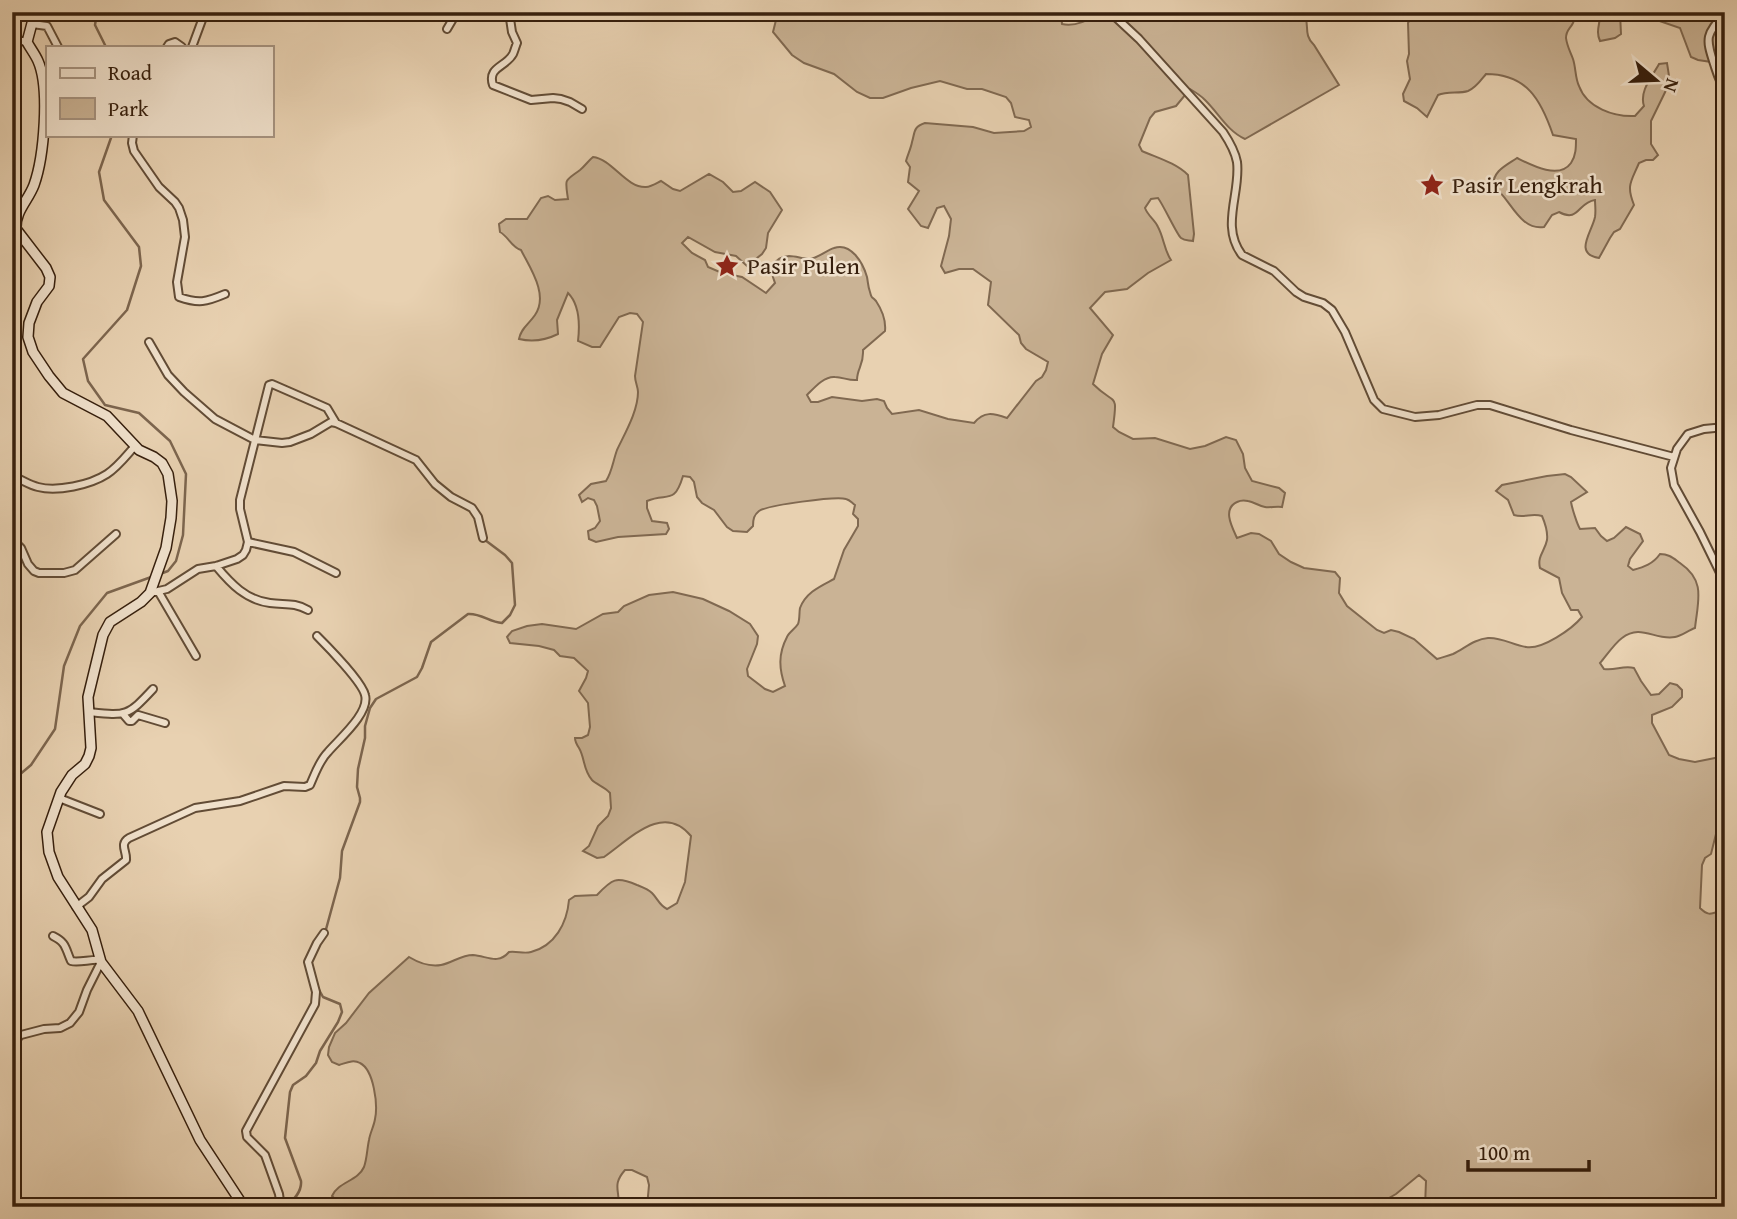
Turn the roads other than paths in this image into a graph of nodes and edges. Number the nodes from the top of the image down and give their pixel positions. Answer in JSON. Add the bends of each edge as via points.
{"nodes":[{"id":1,"x":35,"y":12,"type":"edge"},
{"id":2,"x":205,"y":12,"type":"edge"},
{"id":3,"x":457,"y":12,"type":"edge"},
{"id":4,"x":509,"y":12,"type":"edge"},
{"id":5,"x":1110,"y":12,"type":"edge"},
{"id":6,"x":1725,"y":13,"type":"edge"},
{"id":7,"x":32,"y":24,"type":"junction"},
{"id":8,"x":447,"y":29,"type":"dead end"},
{"id":9,"x":12,"y":39,"type":"edge"},
{"id":10,"x":27,"y":42,"type":"junction"},
{"id":11,"x":57,"y":46,"type":"edge"},
{"id":12,"x":192,"y":46,"type":"edge"},
{"id":13,"x":1725,"y":90,"type":"edge"},
{"id":14,"x":582,"y":109,"type":"dead end"},
{"id":15,"x":133,"y":136,"type":"edge"},
{"id":16,"x":1725,"y":188,"type":"edge"},
{"id":17,"x":1725,"y":198,"type":"edge"},
{"id":18,"x":14,"y":229,"type":"edge"},
{"id":19,"x":225,"y":294,"type":"dead end"},
{"id":20,"x":149,"y":341,"type":"dead end"},
{"id":21,"x":336,"y":422,"type":"junction"},
{"id":22,"x":1725,"y":426,"type":"edge"},
{"id":23,"x":255,"y":440,"type":"junction"},
{"id":24,"x":135,"y":446,"type":"junction"},
{"id":25,"x":1674,"y":457,"type":"junction"},
{"id":26,"x":12,"y":480,"type":"edge"},
{"id":27,"x":116,"y":534,"type":"dead end"},
{"id":28,"x":483,"y":538,"type":"dead end"},
{"id":29,"x":12,"y":539,"type":"edge"},
{"id":30,"x":248,"y":542,"type":"junction"},
{"id":31,"x":216,"y":566,"type":"junction"},
{"id":32,"x":336,"y":573,"type":"dead end"},
{"id":33,"x":1725,"y":583,"type":"edge"},
{"id":34,"x":154,"y":591,"type":"junction"},
{"id":35,"x":308,"y":610,"type":"dead end"},
{"id":36,"x":317,"y":636,"type":"dead end"},
{"id":37,"x":196,"y":656,"type":"dead end"},
{"id":38,"x":153,"y":688,"type":"dead end"},
{"id":39,"x":88,"y":712,"type":"junction"},
{"id":40,"x":124,"y":714,"type":"junction"},
{"id":41,"x":165,"y":723,"type":"dead end"},
{"id":42,"x":59,"y":798,"type":"junction"},
{"id":43,"x":100,"y":814,"type":"dead end"},
{"id":44,"x":76,"y":907,"type":"junction"},
{"id":45,"x":324,"y":933,"type":"dead end"},
{"id":46,"x":53,"y":936,"type":"dead end"},
{"id":47,"x":101,"y":961,"type":"junction"},
{"id":48,"x":12,"y":1042,"type":"edge"},
{"id":49,"x":244,"y":1207,"type":"edge"},
{"id":50,"x":277,"y":1207,"type":"edge"}],
"edges":[{"from":1,"to":7,"type":"street"},
{"from":2,"to":12,"type":"street"},
{"from":3,"to":8,"type":"street"},
{"from":4,"to":14,"type":"street","via":[[516,44],[511,57],[492,73],[492,84],[526,99],[561,99]]},
{"from":5,"to":25,"type":"street","via":[[1230,144],[1237,163],[1231,225],[1238,250],[1274,271],[1296,292],[1332,310],[1378,405],[1415,417],[1490,405]]},
{"from":6,"to":13,"type":"street","via":[[1708,39]]},
{"from":7,"to":10,"type":"street"},
{"from":7,"to":11,"type":"street","via":[[47,26]]},
{"from":9,"to":10,"type":"street"},
{"from":10,"to":18,"type":"street","via":[[41,70],[45,108],[35,182]]},
{"from":15,"to":19,"type":"street","via":[[134,152],[175,202],[183,220],[178,296],[199,302]]},
{"from":16,"to":17,"type":"street"},
{"from":18,"to":24,"type":"street","via":[[50,277],[29,323],[33,352],[59,389],[107,416]]},
{"from":20,"to":23,"type":"street","via":[[168,375],[184,392],[215,419]]},
{"from":21,"to":23,"type":"street","via":[[290,442]]},
{"from":21,"to":23,"type":"street","via":[[327,408],[272,384]]},
{"from":21,"to":28,"type":"street","via":[[415,460],[435,484],[472,508]]},
{"from":22,"to":25,"type":"street","via":[[1688,433]]},
{"from":23,"to":30,"type":"street","via":[[240,500]]},
{"from":24,"to":26,"type":"street","via":[[107,474],[93,481],[54,490],[19,478]]},
{"from":24,"to":34,"type":"street","via":[[162,463],[172,501],[170,531]]},
{"from":25,"to":33,"type":"street","via":[[1674,485]]},
{"from":27,"to":29,"type":"street","via":[[75,570],[64,573],[34,571]]},
{"from":30,"to":31,"type":"street","via":[[243,555]]},
{"from":30,"to":32,"type":"street","via":[[294,552]]},
{"from":31,"to":34,"type":"street","via":[[198,569],[167,589]]},
{"from":31,"to":35,"type":"street","via":[[243,593]]},
{"from":34,"to":37,"type":"street"},
{"from":34,"to":39,"type":"street","via":[[110,622],[90,685]]},
{"from":36,"to":44,"type":"street","via":[[362,688],[366,701],[360,717],[324,757],[310,785],[284,786],[240,801],[195,808],[129,838],[124,846],[126,860]]},
{"from":38,"to":40,"type":"street"},
{"from":39,"to":40,"type":"street"},
{"from":39,"to":42,"type":"street","via":[[89,759],[65,783]]},
{"from":40,"to":41,"type":"street","via":[[128,721],[138,715]]},
{"from":42,"to":43,"type":"street"},
{"from":42,"to":44,"type":"street","via":[[47,832],[49,852]]},
{"from":44,"to":47,"type":"street","via":[[92,930]]},
{"from":45,"to":50,"type":"street","via":[[308,960],[315,1004],[246,1130],[265,1155],[279,1194]]},
{"from":46,"to":47,"type":"street","via":[[65,945],[71,961]]},
{"from":47,"to":48,"type":"street","via":[[70,1023],[21,1035]]},
{"from":47,"to":49,"type":"street","via":[[138,1011],[200,1140]]}]}
